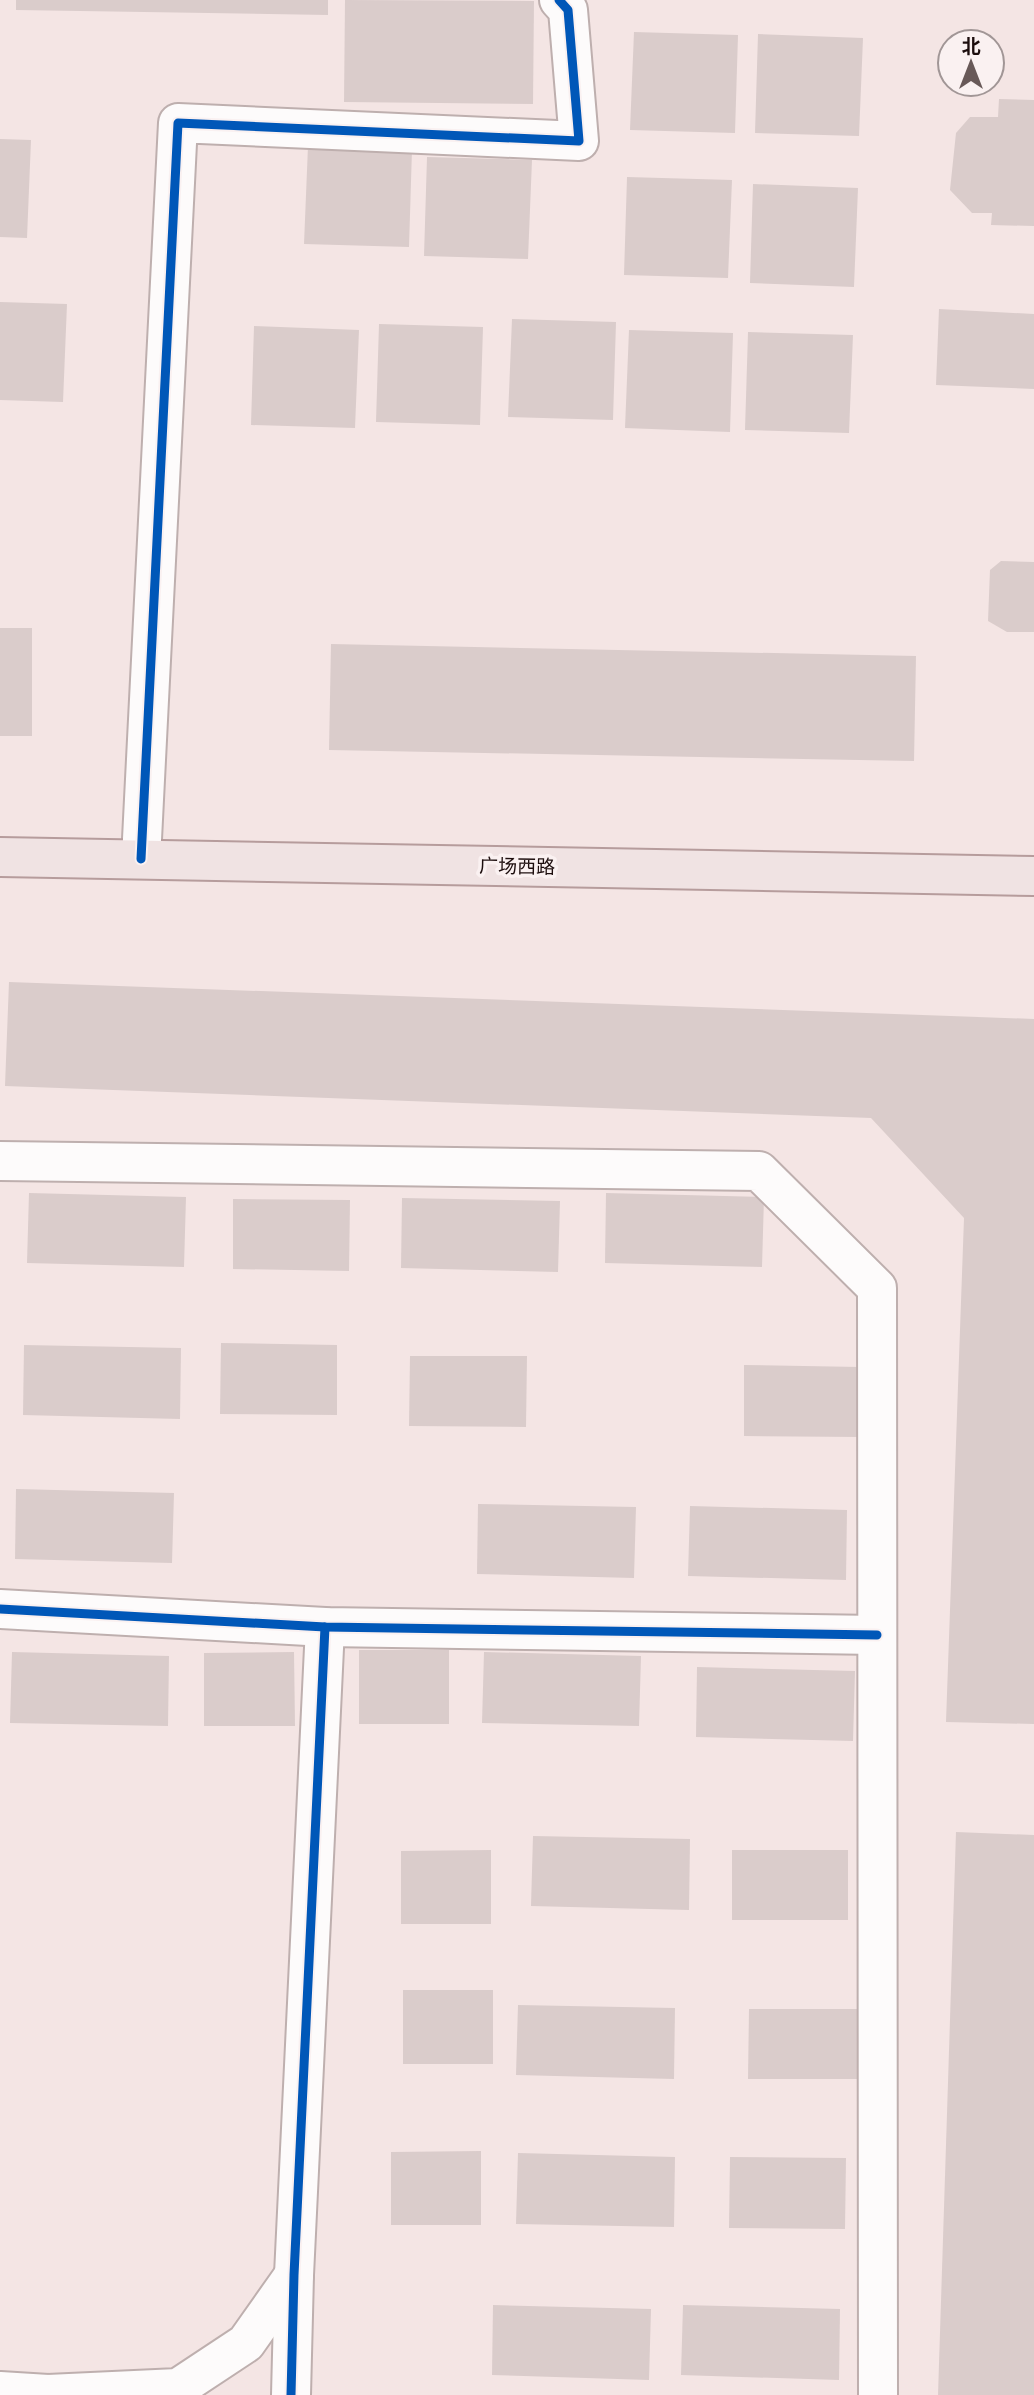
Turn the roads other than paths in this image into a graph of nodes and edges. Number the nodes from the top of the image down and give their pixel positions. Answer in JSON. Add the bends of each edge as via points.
{"nodes":[{"id":1,"x":559,"y":0,"type":"edge"},
{"id":2,"x":0,"y":857,"type":"edge"},
{"id":3,"x":141,"y":859,"type":"junction"},
{"id":4,"x":1034,"y":876,"type":"edge"},
{"id":5,"x":0,"y":1161,"type":"edge"},
{"id":6,"x":0,"y":1609,"type":"edge"},
{"id":7,"x":325,"y":1627,"type":"junction"},
{"id":8,"x":877,"y":1634,"type":"junction"},
{"id":9,"x":294,"y":2275,"type":"junction"},
{"id":10,"x":0,"y":2391,"type":"edge"},
{"id":11,"x":291,"y":2395,"type":"edge"},
{"id":12,"x":878,"y":2395,"type":"edge"}],
"edges":[{"from":1,"to":3,"type":"street","via":[[568,10],[579,141],[178,123]]},
{"from":2,"to":3,"type":"main road","name":"广场西路"},
{"from":3,"to":4,"type":"main road","name":"广场西路"},
{"from":5,"to":8,"type":"street","via":[[759,1171],[877,1289]]},
{"from":6,"to":7,"type":"street"},
{"from":7,"to":8,"type":"street"},
{"from":7,"to":9,"type":"street"},
{"from":8,"to":12,"type":"street"},
{"from":9,"to":10,"type":"street","via":[[246,2343],[178,2388],[48,2394]]},
{"from":9,"to":11,"type":"street"}]}
